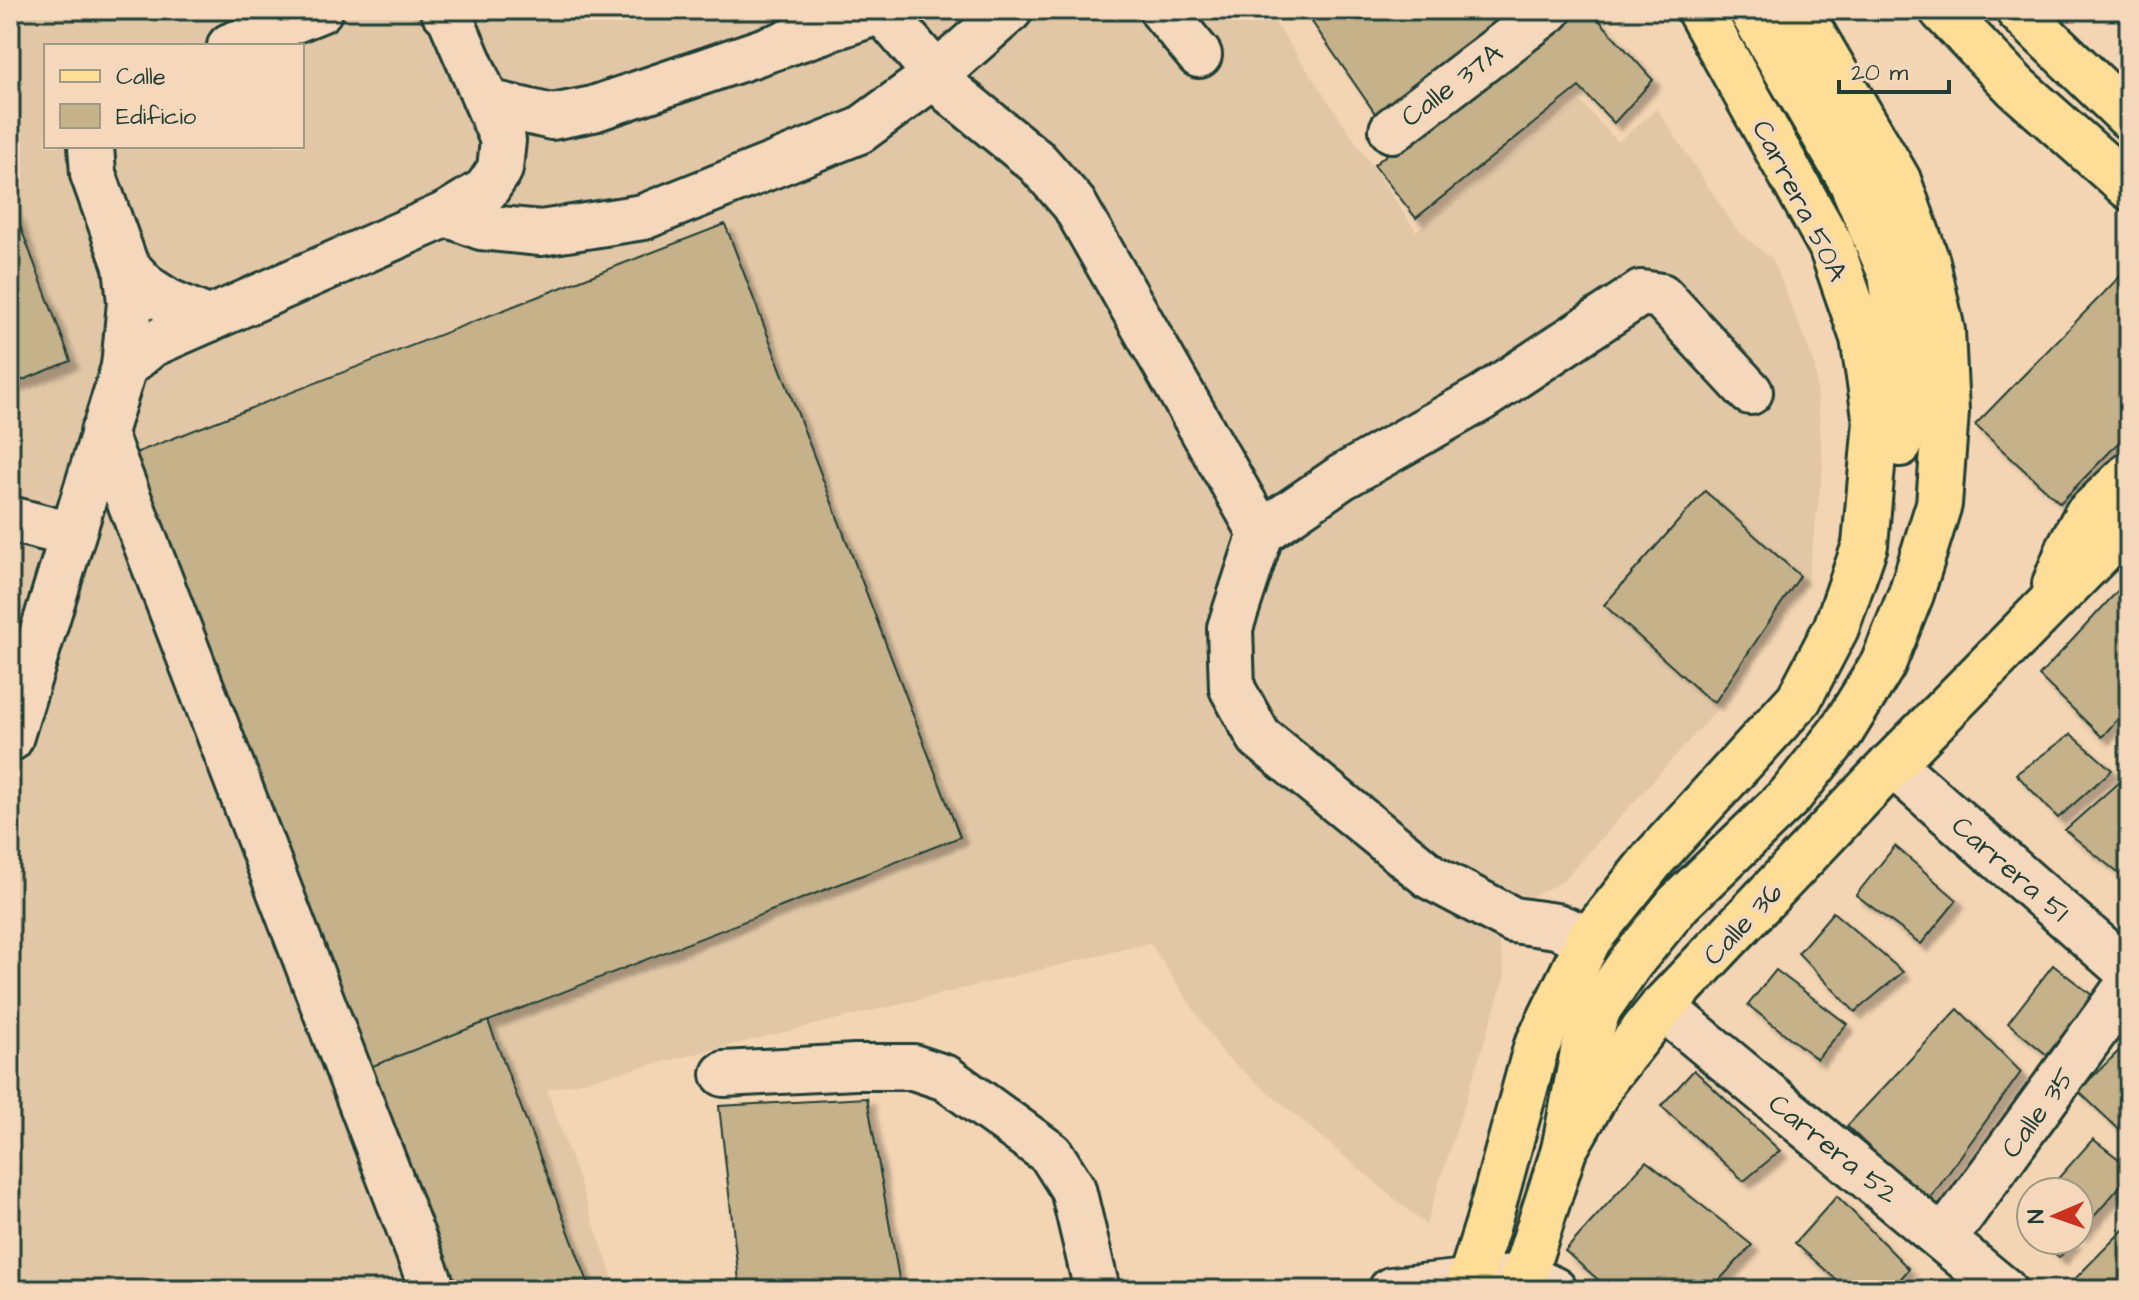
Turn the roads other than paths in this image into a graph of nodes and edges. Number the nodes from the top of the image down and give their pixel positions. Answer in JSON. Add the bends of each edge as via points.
{"nodes":[{"id":1,"x":320,"y":10,"type":"edge"},
{"id":2,"x":443,"y":10,"type":"edge"},
{"id":3,"x":1010,"y":10,"type":"edge"},
{"id":4,"x":1162,"y":10,"type":"edge"},
{"id":5,"x":1549,"y":10,"type":"edge"},
{"id":6,"x":1699,"y":10,"type":"edge"},
{"id":7,"x":1751,"y":10,"type":"edge"},
{"id":8,"x":1799,"y":10,"type":"edge"},
{"id":9,"x":1942,"y":10,"type":"edge"},
{"id":10,"x":2018,"y":10,"type":"edge"},
{"id":11,"x":883,"y":11,"type":"edge"},
{"id":12,"x":235,"y":44,"type":"edge"},
{"id":13,"x":1199,"y":55,"type":"dead end"},
{"id":14,"x":938,"y":73,"type":"junction"},
{"id":15,"x":487,"y":102,"type":"junction"},
{"id":16,"x":2127,"y":111,"type":"edge"},
{"id":17,"x":1842,"y":121,"type":"junction"},
{"id":18,"x":1392,"y":130,"type":"dead end"},
{"id":19,"x":91,"y":148,"type":"edge"},
{"id":20,"x":2129,"y":187,"type":"edge"},
{"id":21,"x":447,"y":214,"type":"junction"},
{"id":22,"x":126,"y":266,"type":"junction"},
{"id":23,"x":209,"y":319,"type":"junction"},
{"id":24,"x":124,"y":367,"type":"junction"},
{"id":25,"x":1750,"y":392,"type":"dead end"},
{"id":26,"x":103,"y":432,"type":"junction"},
{"id":27,"x":2129,"y":475,"type":"edge"},
{"id":28,"x":10,"y":519,"type":"edge"},
{"id":29,"x":2129,"y":523,"type":"edge"},
{"id":30,"x":1261,"y":533,"type":"junction"},
{"id":31,"x":72,"y":535,"type":"junction"},
{"id":32,"x":2045,"y":609,"type":"junction"},
{"id":33,"x":1836,"y":628,"type":"junction"},
{"id":34,"x":10,"y":739,"type":"edge"},
{"id":35,"x":1892,"y":764,"type":"junction"},
{"id":36,"x":1589,"y":939,"type":"junction"},
{"id":37,"x":2129,"y":972,"type":"edge"},
{"id":38,"x":2129,"y":984,"type":"edge"},
{"id":39,"x":1662,"y":1007,"type":"junction"},
{"id":40,"x":724,"y":1074,"type":"dead end"},
{"id":41,"x":1564,"y":1150,"type":"junction"},
{"id":42,"x":1944,"y":1239,"type":"junction"},
{"id":43,"x":1532,"y":1285,"type":"edge"},
{"id":44,"x":1468,"y":1286,"type":"edge"},
{"id":45,"x":433,"y":1290,"type":"edge"},
{"id":46,"x":1097,"y":1290,"type":"edge"},
{"id":47,"x":1391,"y":1290,"type":"edge"},
{"id":48,"x":2004,"y":1290,"type":"edge"}],
"edges":[{"from":1,"to":12,"type":"street"},
{"from":2,"to":15,"type":"street"},
{"from":3,"to":14,"type":"street"},
{"from":4,"to":13,"type":"street"},
{"from":5,"to":18,"type":"street","name":"Calle 37A"},
{"from":6,"to":33,"type":"main road","name":"Carrera 50A","via":[[1831,246],[1863,338],[1876,422],[1865,545]]},
{"from":7,"to":17,"type":"main road"},
{"from":8,"to":17,"type":"main road"},
{"from":9,"to":20,"type":"main road","via":[[2016,87]]},
{"from":10,"to":16,"type":"main road"},
{"from":11,"to":14,"type":"street"},
{"from":11,"to":15,"type":"street","via":[[593,109],[552,117]]},
{"from":14,"to":21,"type":"street","via":[[859,131],[643,217],[541,233],[481,227]]},
{"from":14,"to":30,"type":"street","via":[[951,92],[1037,162],[1074,204]]},
{"from":15,"to":21,"type":"street","via":[[503,140],[500,169],[486,190]]},
{"from":17,"to":33,"type":"main road","via":[[1851,181],[1891,274],[1903,422],[1884,543],[1866,590]]},
{"from":17,"to":41,"type":"main road","via":[[1898,180],[1927,262],[1942,331],[1946,412],[1939,504],[1883,664],[1841,732],[1790,796],[1679,903],[1599,1008],[1583,1052]]},
{"from":19,"to":22,"type":"street","via":[[93,174]]},
{"from":21,"to":23,"type":"street"},
{"from":22,"to":23,"type":"street","via":[[157,294]]},
{"from":22,"to":24,"type":"street","via":[[130,302]]},
{"from":23,"to":24,"type":"street","via":[[152,344]]},
{"from":24,"to":26,"type":"street"},
{"from":25,"to":30,"type":"street","via":[[1661,296],[1641,293],[1482,398],[1342,477]]},
{"from":26,"to":31,"type":"street"},
{"from":26,"to":45,"type":"street"},
{"from":27,"to":32,"type":"main road","name":"Calle 36","via":[[2086,516]]},
{"from":28,"to":31,"type":"street"},
{"from":29,"to":32,"type":"main road","name":"Calle 36"},
{"from":30,"to":36,"type":"street","via":[[1230,628],[1232,688],[1259,737],[1431,877],[1513,920],[1556,926]]},
{"from":31,"to":34,"type":"street"},
{"from":32,"to":35,"type":"main road","name":"Calle 36"},
{"from":33,"to":36,"type":"main road","via":[[1799,699],[1654,858]]},
{"from":35,"to":37,"type":"street","name":"Carrera 51"},
{"from":35,"to":39,"type":"main road","name":"Calle 36"},
{"from":36,"to":44,"type":"main road","via":[[1536,1048]]},
{"from":38,"to":42,"type":"street","name":"Calle 35"},
{"from":39,"to":41,"type":"main road","name":"Calle 36","via":[[1606,1077]]},
{"from":39,"to":42,"type":"street","name":"Carrera 52"},
{"from":40,"to":46,"type":"street","via":[[913,1067],[946,1078],[1051,1154],[1073,1189]]},
{"from":41,"to":43,"type":"main road","name":"Calle 36"},
{"from":42,"to":48,"type":"street","name":"Carrera 52"},
{"from":43,"to":44,"type":"street"},
{"from":44,"to":47,"type":"street"}]}
